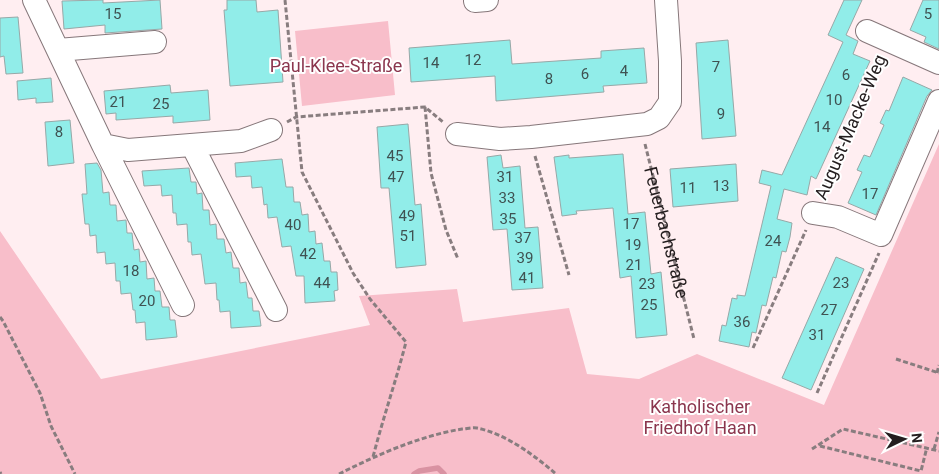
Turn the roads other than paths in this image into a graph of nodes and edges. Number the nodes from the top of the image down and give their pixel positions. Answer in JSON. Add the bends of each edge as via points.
{"nodes":[{"id":1,"x":34,"y":0,"type":"edge"},
{"id":2,"x":666,"y":0,"type":"edge"},
{"id":3,"x":877,"y":36,"type":"road end"},
{"id":4,"x":155,"y":42,"type":"dead end"},
{"id":5,"x":58,"y":50,"type":"junction"},
{"id":6,"x":939,"y":63,"type":"edge"},
{"id":7,"x":939,"y":101,"type":"edge"},
{"id":8,"x":271,"y":130,"type":"road end"},
{"id":9,"x":457,"y":134,"type":"road end"},
{"id":10,"x":103,"y":145,"type":"junction"},
{"id":11,"x":192,"y":145,"type":"junction"},
{"id":12,"x":813,"y":213,"type":"road end"},
{"id":13,"x":183,"y":305,"type":"dead end"},
{"id":14,"x":276,"y":310,"type":"dead end"}],
"edges":[{"from":1,"to":5,"type":"street"},
{"from":2,"to":9,"type":"street","via":[[670,102],[658,118],[647,124],[531,137]]},
{"from":3,"to":6,"type":"street","name":"August-Macke-Weg"},
{"from":4,"to":5,"type":"street"},
{"from":5,"to":10,"type":"street"},
{"from":7,"to":12,"type":"street","name":"August-Macke-Weg","via":[[881,234],[838,217]]},
{"from":8,"to":11,"type":"street","via":[[241,141]]},
{"from":10,"to":11,"type":"street","via":[[128,150]]},
{"from":10,"to":13,"type":"street"},
{"from":11,"to":14,"type":"street"}]}
